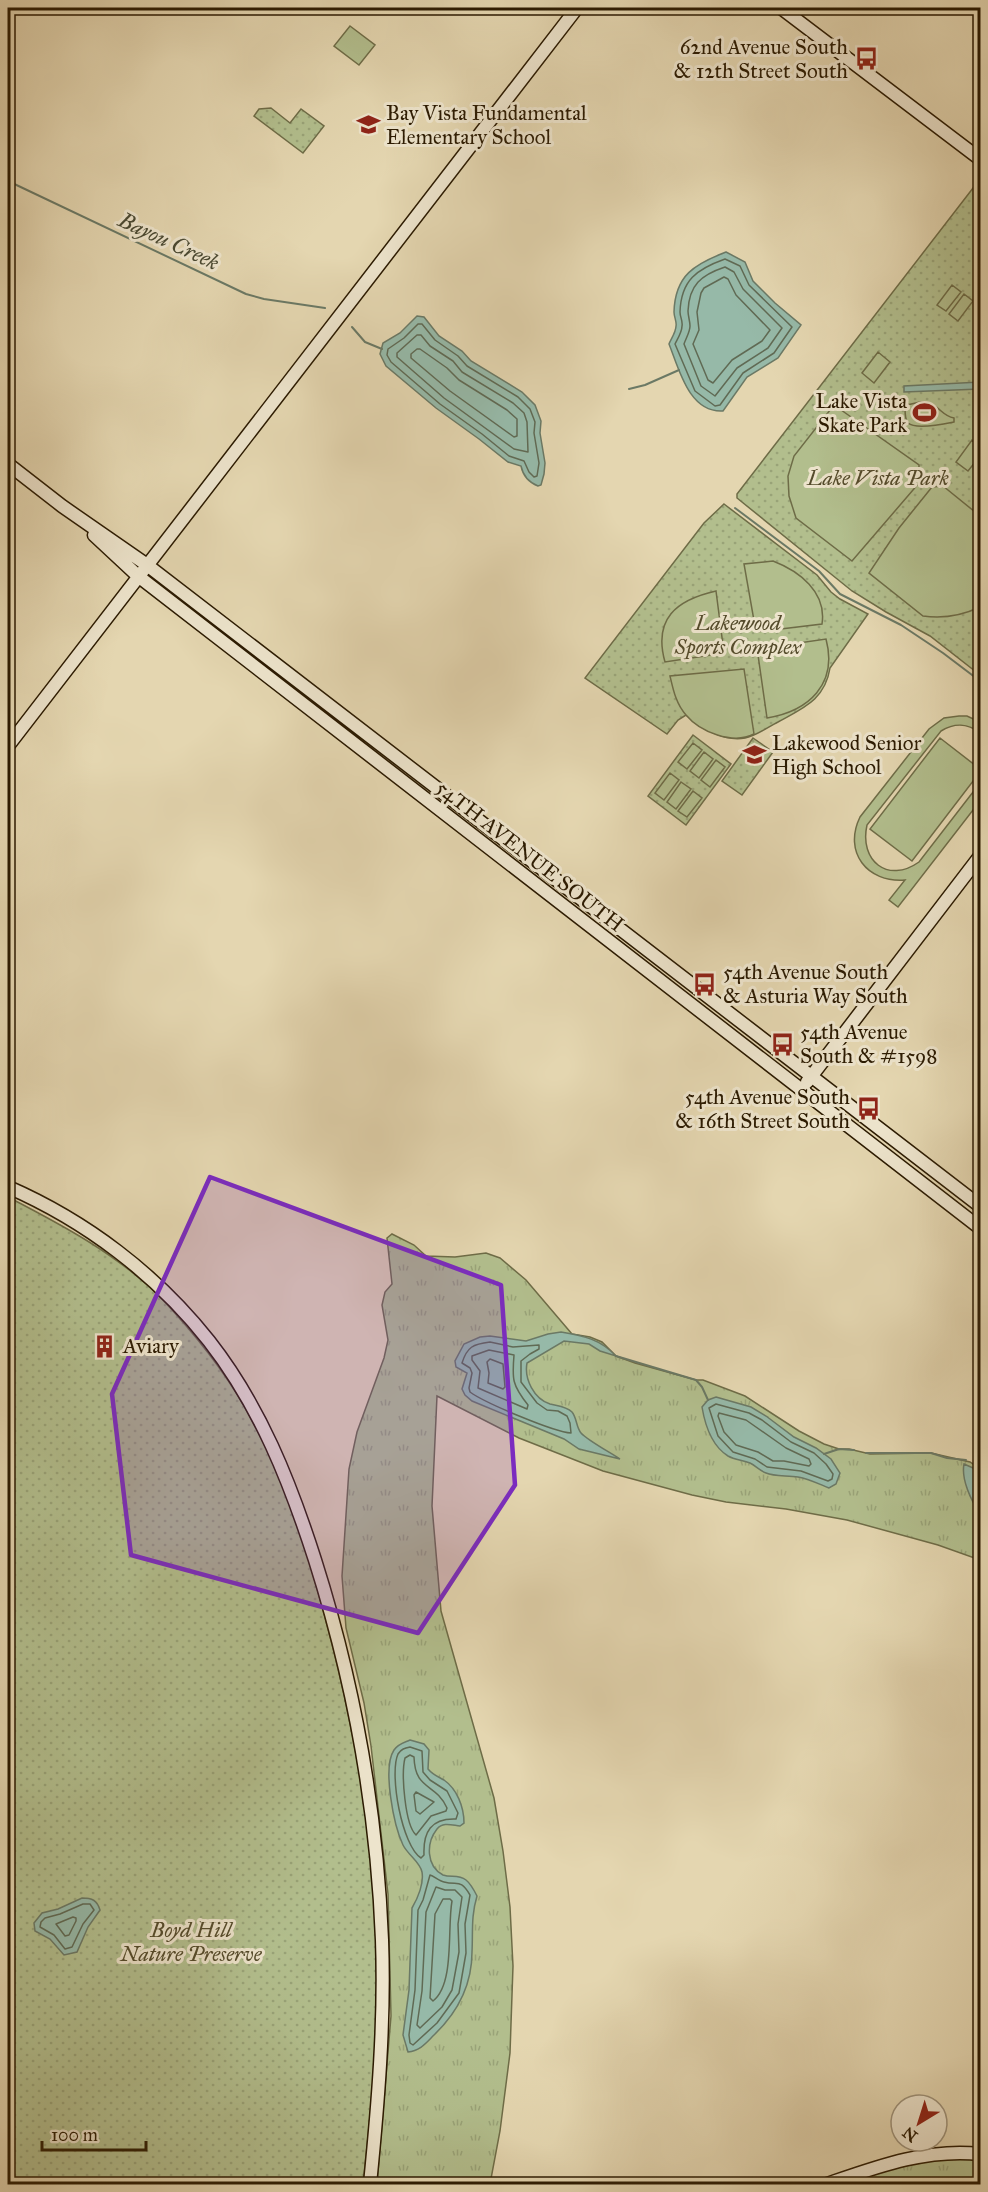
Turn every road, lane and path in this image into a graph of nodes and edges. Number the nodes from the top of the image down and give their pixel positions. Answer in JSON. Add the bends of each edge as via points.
{"nodes":[{"id":1,"x":577,"y":8,"type":"edge"},
{"id":2,"x":781,"y":8,"type":"edge"},
{"id":3,"x":981,"y":159,"type":"edge"},
{"id":4,"x":8,"y":464,"type":"edge"},
{"id":5,"x":62,"y":506,"type":"junction"},
{"id":6,"x":147,"y":564,"type":"junction"},
{"id":7,"x":138,"y":576,"type":"junction"},
{"id":8,"x":8,"y":746,"type":"edge"},
{"id":9,"x":981,"y":856,"type":"edge"},
{"id":10,"x":811,"y":1077,"type":"junction"},
{"id":11,"x":801,"y":1091,"type":"junction"},
{"id":12,"x":8,"y":1187,"type":"edge"},
{"id":13,"x":981,"y":1206,"type":"edge"},
{"id":14,"x":981,"y":1228,"type":"edge"},
{"id":15,"x":981,"y":2154,"type":"edge"},
{"id":16,"x":370,"y":2184,"type":"edge"},
{"id":17,"x":827,"y":2184,"type":"edge"}],
"edges":[{"from":1,"to":6,"type":"street"},
{"from":2,"to":3,"type":"street"},
{"from":4,"to":5,"type":"street","name":"54TH AVENUE SOUTH"},
{"from":5,"to":6,"type":"street","name":"54TH AVENUE SOUTH"},
{"from":5,"to":7,"type":"street","name":"54TH AVENUE SOUTH"},
{"from":6,"to":7,"type":"street"},
{"from":6,"to":10,"type":"street","name":"54TH AVENUE SOUTH"},
{"from":7,"to":8,"type":"street"},
{"from":7,"to":11,"type":"street","name":"54TH AVENUE SOUTH"},
{"from":9,"to":10,"type":"street"},
{"from":10,"to":11,"type":"street"},
{"from":10,"to":13,"type":"street","name":"54TH AVENUE SOUTH"},
{"from":11,"to":14,"type":"street","name":"54TH AVENUE SOUTH"},
{"from":12,"to":16,"type":"street","via":[[92,1233],[130,1261],[192,1322],[244,1393],[274,1449],[301,1516],[345,1670],[374,1833],[382,1943],[382,2014]]},
{"from":15,"to":17,"type":"street","via":[[939,2153],[907,2158]]}]}
